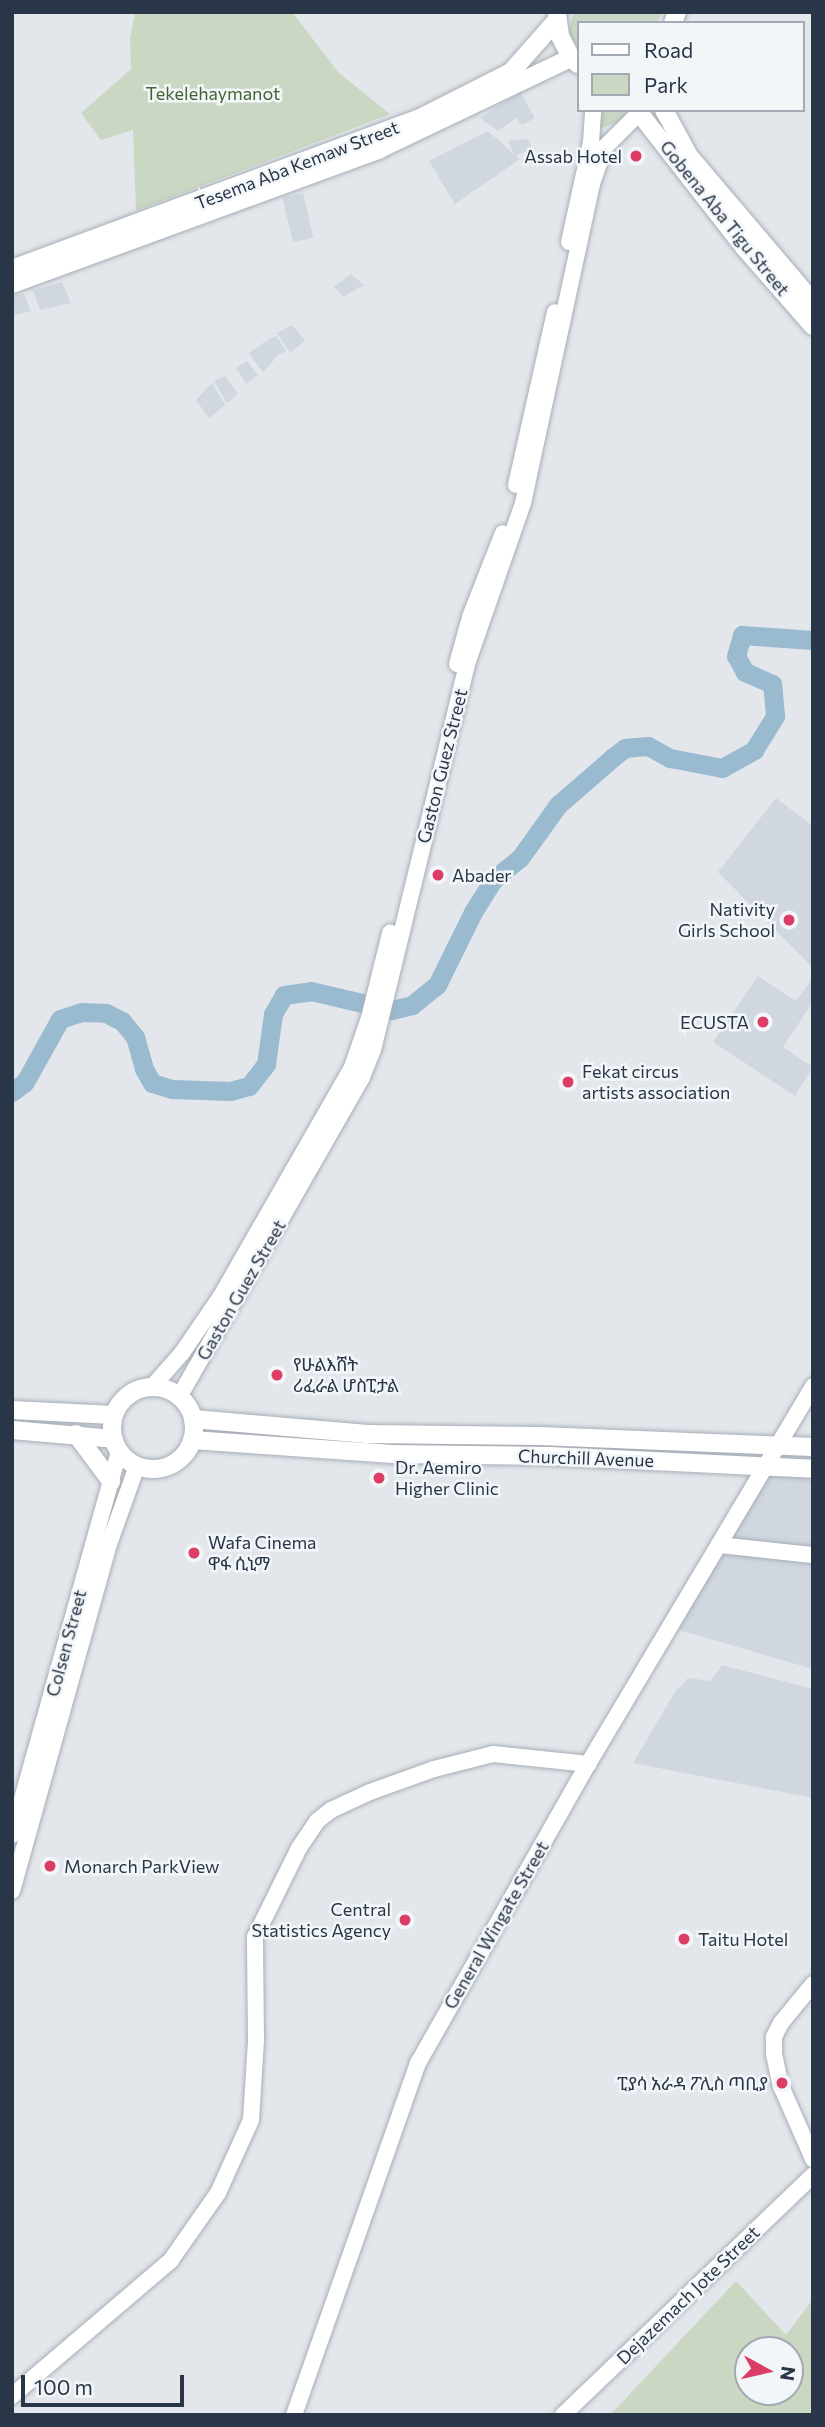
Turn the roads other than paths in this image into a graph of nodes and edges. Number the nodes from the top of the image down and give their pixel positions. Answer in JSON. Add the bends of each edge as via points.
{"nodes":[{"id":1,"x":557,"y":16,"type":"edge"},
{"id":2,"x":575,"y":61,"type":"edge"},
{"id":3,"x":593,"y":112,"type":"edge"},
{"id":4,"x":638,"y":112,"type":"edge"},
{"id":5,"x":640,"y":112,"type":"edge"},
{"id":6,"x":665,"y":112,"type":"edge"},
{"id":7,"x":420,"y":125,"type":"junction"},
{"id":8,"x":733,"y":222,"type":"junction"},
{"id":9,"x":12,"y":269,"type":"edge"},
{"id":10,"x":12,"y":284,"type":"edge"},
{"id":11,"x":813,"y":302,"type":"edge"},
{"id":12,"x":813,"y":326,"type":"edge"},
{"id":13,"x":542,"y":396,"type":"junction"},
{"id":14,"x":296,"y":1181,"type":"junction"},
{"id":15,"x":813,"y":1386,"type":"edge"},
{"id":16,"x":152,"y":1387,"type":"junction"},
{"id":17,"x":179,"y":1397,"type":"junction"},
{"id":18,"x":12,"y":1410,"type":"edge"},
{"id":19,"x":114,"y":1415,"type":"junction"},
{"id":20,"x":193,"y":1419,"type":"junction"},
{"id":21,"x":12,"y":1430,"type":"edge"},
{"id":22,"x":76,"y":1434,"type":"junction"},
{"id":23,"x":192,"y":1440,"type":"junction"},
{"id":24,"x":116,"y":1445,"type":"junction"},
{"id":25,"x":776,"y":1446,"type":"junction"},
{"id":26,"x":813,"y":1447,"type":"edge"},
{"id":27,"x":137,"y":1466,"type":"junction"},
{"id":28,"x":764,"y":1466,"type":"junction"},
{"id":29,"x":813,"y":1469,"type":"edge"},
{"id":30,"x":111,"y":1481,"type":"junction"},
{"id":31,"x":719,"y":1545,"type":"junction"},
{"id":32,"x":813,"y":1555,"type":"edge"},
{"id":33,"x":588,"y":1764,"type":"junction"},
{"id":34,"x":12,"y":1835,"type":"edge"},
{"id":35,"x":16,"y":1862,"type":"edge"},
{"id":36,"x":12,"y":1891,"type":"edge"},
{"id":37,"x":813,"y":1984,"type":"edge"},
{"id":38,"x":813,"y":2159,"type":"edge"},
{"id":39,"x":813,"y":2175,"type":"edge"},
{"id":40,"x":12,"y":2396,"type":"edge"},
{"id":41,"x":293,"y":2415,"type":"edge"},
{"id":42,"x":563,"y":2415,"type":"edge"}],
"edges":[{"from":1,"to":2,"type":"main road","via":[[560,36]]},
{"from":1,"to":7,"type":"main road","name":"Tesema Aba Kemaw Street","via":[[511,72]]},
{"from":2,"to":7,"type":"main road","name":"Tesema Aba Kemaw Street"},
{"from":3,"to":13,"type":"main road","name":"Gaston Guez Street"},
{"from":4,"to":13,"type":"main road","name":"Gaston Guez Street","via":[[605,146],[592,184]]},
{"from":5,"to":8,"type":"main road","name":"Gobena Aba Tigu Street"},
{"from":6,"to":8,"type":"main road","name":"Gobena Aba Tigu Street"},
{"from":7,"to":9,"type":"main road","name":"Tesema Aba Kemaw Street"},
{"from":7,"to":10,"type":"main road","name":"Tesema Aba Kemaw Street"},
{"from":8,"to":11,"type":"main road","name":"Gobena Aba Tigu Street"},
{"from":8,"to":12,"type":"main road","name":"Gobena Aba Tigu Street"},
{"from":13,"to":14,"type":"main road","name":"Gaston Guez Street","via":[[523,503],[467,664],[362,1077]]},
{"from":14,"to":16,"type":"main road","name":"Gaston Guez Street","via":[[182,1353]]},
{"from":14,"to":17,"type":"main road","name":"Gaston Guez Street"},
{"from":15,"to":25,"type":"main road","name":"General Wingate Street"},
{"from":16,"to":17,"type":"main road"},
{"from":16,"to":19,"type":"main road","via":[[129,1395]]},
{"from":17,"to":20,"type":"main road"},
{"from":18,"to":19,"type":"main road"},
{"from":19,"to":24,"type":"main road"},
{"from":20,"to":23,"type":"main road"},
{"from":20,"to":25,"type":"main road","name":"Churchill Avenue","via":[[367,1434]]},
{"from":21,"to":22,"type":"main road"},
{"from":22,"to":24,"type":"main road"},
{"from":22,"to":30,"type":"main road"},
{"from":23,"to":27,"type":"main road","via":[[180,1459],[168,1467]]},
{"from":23,"to":28,"type":"main road","name":"Churchill Avenue","via":[[393,1454]]},
{"from":24,"to":27,"type":"main road"},
{"from":24,"to":30,"type":"main road","name":"Colsen Street"},
{"from":25,"to":26,"type":"main road","name":"Churchill Avenue"},
{"from":25,"to":28,"type":"main road","name":"General Wingate Street"},
{"from":27,"to":35,"type":"main road","via":[[108,1544]]},
{"from":28,"to":29,"type":"main road","name":"Churchill Avenue"},
{"from":28,"to":31,"type":"main road","name":"General Wingate Street"},
{"from":30,"to":34,"type":"main road","name":"Colsen Street"},
{"from":31,"to":32,"type":"main road"},
{"from":31,"to":33,"type":"main road","name":"General Wingate Street"},
{"from":33,"to":40,"type":"main road","via":[[492,1754],[370,1792],[317,1821],[255,1937],[251,2120],[218,2193],[171,2260]]},
{"from":33,"to":41,"type":"main road","name":"General Wingate Street","via":[[418,2063]]},
{"from":35,"to":36,"type":"main road"},
{"from":37,"to":38,"type":"main road","via":[[774,2037],[781,2086]]},
{"from":39,"to":42,"type":"main road","name":"Dejazemach Jote Street"}]}
